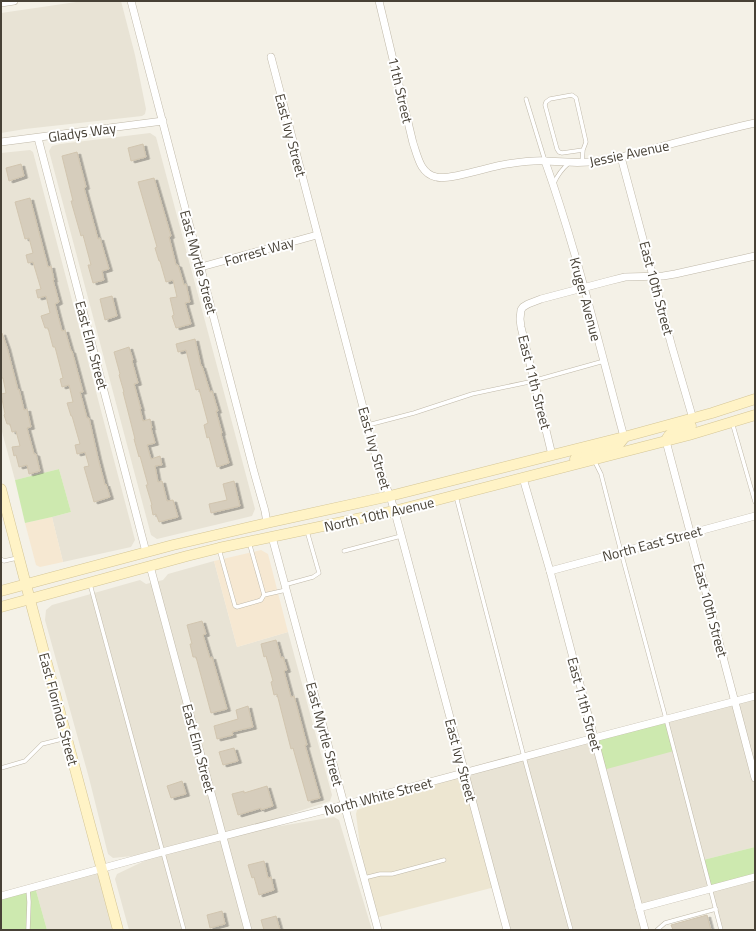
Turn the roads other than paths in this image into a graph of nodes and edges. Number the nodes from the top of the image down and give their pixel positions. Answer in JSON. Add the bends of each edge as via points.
{"nodes":[{"id":1,"x":14,"y":1,"type":"edge"},
{"id":2,"x":131,"y":1,"type":"edge"},
{"id":3,"x":379,"y":1,"type":"edge"},
{"id":4,"x":2,"y":2,"type":"edge"},
{"id":5,"x":270,"y":57,"type":"dead end"},
{"id":6,"x":526,"y":99,"type":"dead end"},
{"id":7,"x":163,"y":121,"type":"junction"},
{"id":8,"x":755,"y":123,"type":"edge"},
{"id":9,"x":38,"y":138,"type":"junction"},
{"id":10,"x":1,"y":142,"type":"edge"},
{"id":11,"x":583,"y":150,"type":"junction"},
{"id":12,"x":621,"y":157,"type":"junction"},
{"id":13,"x":545,"y":161,"type":"junction"},
{"id":14,"x":570,"y":162,"type":"junction"},
{"id":15,"x":582,"y":162,"type":"junction"},
{"id":16,"x":430,"y":175,"type":"joint"},
{"id":17,"x":554,"y":184,"type":"junction"},
{"id":18,"x":317,"y":235,"type":"junction"},
{"id":19,"x":755,"y":256,"type":"edge"},
{"id":20,"x":201,"y":267,"type":"junction"},
{"id":21,"x":654,"y":276,"type":"junction"},
{"id":22,"x":584,"y":288,"type":"junction"},
{"id":23,"x":604,"y":361,"type":"junction"},
{"id":24,"x":534,"y":380,"type":"junction"},
{"id":25,"x":755,"y":399,"type":"edge"},
{"id":26,"x":736,"y":406,"type":"junction"},
{"id":27,"x":755,"y":415,"type":"edge"},
{"id":28,"x":693,"y":419,"type":"junction"},
{"id":29,"x":732,"y":422,"type":"junction"},
{"id":30,"x":368,"y":425,"type":"junction"},
{"id":31,"x":624,"y":438,"type":"junction"},
{"id":32,"x":666,"y":441,"type":"junction"},
{"id":33,"x":552,"y":455,"type":"junction"},
{"id":34,"x":594,"y":460,"type":"junction"},
{"id":35,"x":565,"y":468,"type":"junction"},
{"id":36,"x":523,"y":478,"type":"junction"},
{"id":37,"x":1,"y":489,"type":"edge"},
{"id":38,"x":390,"y":496,"type":"junction"},
{"id":39,"x":456,"y":496,"type":"junction"},
{"id":40,"x":755,"y":502,"type":"edge"},
{"id":41,"x":331,"y":509,"type":"junction"},
{"id":42,"x":394,"y":512,"type":"junction"},
{"id":43,"x":755,"y":516,"type":"edge"},
{"id":44,"x":268,"y":523,"type":"junction"},
{"id":45,"x":307,"y":530,"type":"junction"},
{"id":46,"x":690,"y":533,"type":"junction"},
{"id":47,"x":401,"y":536,"type":"junction"},
{"id":48,"x":272,"y":537,"type":"junction"},
{"id":49,"x":249,"y":542,"type":"junction"},
{"id":50,"x":219,"y":548,"type":"junction"},
{"id":51,"x":344,"y":551,"type":"dead end"},
{"id":52,"x":146,"y":552,"type":"junction"},
{"id":53,"x":621,"y":552,"type":"junction"},
{"id":54,"x":186,"y":556,"type":"junction"},
{"id":55,"x":18,"y":558,"type":"junction"},
{"id":56,"x":1,"y":559,"type":"edge"},
{"id":57,"x":150,"y":566,"type":"junction"},
{"id":58,"x":550,"y":571,"type":"junction"},
{"id":59,"x":90,"y":582,"type":"junction"},
{"id":60,"x":26,"y":584,"type":"junction"},
{"id":61,"x":285,"y":587,"type":"junction"},
{"id":62,"x":1,"y":591,"type":"edge"},
{"id":63,"x":264,"y":595,"type":"junction"},
{"id":64,"x":30,"y":600,"type":"junction"},
{"id":65,"x":1,"y":608,"type":"edge"},
{"id":66,"x":755,"y":696,"type":"edge"},
{"id":67,"x":735,"y":701,"type":"junction"},
{"id":68,"x":666,"y":719,"type":"junction"},
{"id":69,"x":67,"y":737,"type":"junction"},
{"id":70,"x":594,"y":738,"type":"junction"},
{"id":71,"x":524,"y":757,"type":"junction"},
{"id":72,"x":1,"y":768,"type":"edge"},
{"id":73,"x":464,"y":773,"type":"junction"},
{"id":74,"x":755,"y":778,"type":"edge"},
{"id":75,"x":344,"y":805,"type":"junction"},
{"id":76,"x":223,"y":836,"type":"junction"},
{"id":77,"x":162,"y":852,"type":"junction"},
{"id":78,"x":444,"y":860,"type":"dead end"},
{"id":79,"x":102,"y":869,"type":"junction"},
{"id":80,"x":755,"y":877,"type":"edge"},
{"id":81,"x":364,"y":878,"type":"junction"},
{"id":82,"x":28,"y":889,"type":"junction"},
{"id":83,"x":710,"y":889,"type":"junction"},
{"id":84,"x":1,"y":896,"type":"edge"},
{"id":85,"x":639,"y":908,"type":"junction"},
{"id":86,"x":716,"y":909,"type":"junction"},
{"id":87,"x":28,"y":930,"type":"edge"},
{"id":88,"x":118,"y":930,"type":"edge"},
{"id":89,"x":184,"y":930,"type":"edge"},
{"id":90,"x":248,"y":930,"type":"edge"},
{"id":91,"x":378,"y":930,"type":"edge"},
{"id":92,"x":506,"y":930,"type":"edge"},
{"id":93,"x":571,"y":930,"type":"edge"},
{"id":94,"x":645,"y":930,"type":"edge"},
{"id":95,"x":657,"y":930,"type":"edge"},
{"id":96,"x":721,"y":930,"type":"edge"}],
"edges":[{"from":1,"to":4,"type":"street"},
{"from":2,"to":7,"type":"street","name":"East Myrtle Street"},
{"from":3,"to":16,"type":"street","name":"11th Street","via":[[413,144],[419,163]]},
{"from":5,"to":18,"type":"street","name":"East Ivy Street"},
{"from":6,"to":13,"type":"lane"},
{"from":7,"to":9,"type":"street","name":"Gladys Way"},
{"from":7,"to":20,"type":"street","name":"East Myrtle Street"},
{"from":8,"to":12,"type":"street","name":"Jessie Avenue"},
{"from":9,"to":10,"type":"street","name":"Gladys Way"},
{"from":9,"to":52,"type":"street","name":"East Elm Street"},
{"from":11,"to":11,"type":"lane","via":[[586,142],[576,98],[572,95],[550,99],[546,102],[547,112],[559,152]]},
{"from":11,"to":15,"type":"lane"},
{"from":12,"to":15,"type":"street","name":"Jessie Avenue"},
{"from":12,"to":21,"type":"street","name":"East 10th Street"},
{"from":13,"to":14,"type":"street","name":"Jessie Avenue"},
{"from":13,"to":16,"type":"street","name":"Jessie Avenue","via":[[504,164],[441,178]]},
{"from":13,"to":17,"type":"street","name":"Kruger Avenue"},
{"from":14,"to":15,"type":"street","name":"Jessie Avenue"},
{"from":14,"to":17,"type":"lane","via":[[562,168]]},
{"from":17,"to":22,"type":"street","name":"Kruger Avenue"},
{"from":18,"to":20,"type":"street","name":"Forrest Way"},
{"from":18,"to":30,"type":"street","name":"East Ivy Street"},
{"from":19,"to":21,"type":"street","via":[[675,274]]},
{"from":20,"to":44,"type":"street","name":"East Myrtle Street"},
{"from":21,"to":22,"type":"street","via":[[626,277]]},
{"from":21,"to":28,"type":"street","name":"East 10th Street"},
{"from":22,"to":23,"type":"street","name":"Kruger Avenue"},
{"from":22,"to":24,"type":"street","name":"East 11th Street","via":[[541,299],[521,310],[521,327]]},
{"from":23,"to":24,"type":"lane"},
{"from":23,"to":31,"type":"street","name":"Kruger Avenue"},
{"from":24,"to":30,"type":"lane","via":[[472,394]]},
{"from":24,"to":33,"type":"street","name":"East 11th Street"},
{"from":25,"to":26,"type":"main road","name":"North 10th Avenue"},
{"from":26,"to":28,"type":"main road","name":"North 10th Avenue"},
{"from":26,"to":32,"type":"main road","via":[[711,421],[672,432]]},
{"from":27,"to":29,"type":"main road","name":"North 10th Avenue"},
{"from":28,"to":31,"type":"main road","name":"North 10th Avenue"},
{"from":29,"to":32,"type":"main road","name":"North 10th Avenue"},
{"from":29,"to":40,"type":"lane"},
{"from":30,"to":38,"type":"street","name":"East Ivy Street","via":[[380,472]]},
{"from":31,"to":33,"type":"main road","name":"North 10th Avenue"},
{"from":31,"to":35,"type":"main road","via":[[616,447],[581,456]]},
{"from":32,"to":34,"type":"main road","name":"North 10th Avenue"},
{"from":32,"to":46,"type":"street","name":"East 10th Street"},
{"from":33,"to":38,"type":"main road","name":"North 10th Avenue"},
{"from":34,"to":35,"type":"main road","name":"North 10th Avenue"},
{"from":34,"to":53,"type":"lane","via":[[601,474]]},
{"from":35,"to":36,"type":"main road","name":"North 10th Avenue"},
{"from":36,"to":39,"type":"main road","name":"North 10th Avenue"},
{"from":36,"to":58,"type":"street","name":"East 11th Street"},
{"from":37,"to":55,"type":"main road","name":"East Florinda Street"},
{"from":38,"to":41,"type":"main road","name":"North 10th Avenue"},
{"from":38,"to":42,"type":"street","name":"East Ivy Street"},
{"from":39,"to":42,"type":"main road","name":"North 10th Avenue"},
{"from":39,"to":71,"type":"lane"},
{"from":41,"to":44,"type":"main road","name":"North 10th Avenue"},
{"from":41,"to":48,"type":"main road","via":[[312,520],[280,527]]},
{"from":42,"to":45,"type":"main road","name":"North 10th Avenue"},
{"from":42,"to":47,"type":"street","name":"East Ivy Street"},
{"from":43,"to":46,"type":"street","name":"North East Street"},
{"from":44,"to":52,"type":"main road","name":"North 10th Avenue"},
{"from":44,"to":54,"type":"main road","via":[[261,531],[216,541]]},
{"from":45,"to":48,"type":"main road","name":"North 10th Avenue"},
{"from":45,"to":61,"type":"lane","via":[[319,573]]},
{"from":46,"to":53,"type":"street","name":"North East Street"},
{"from":46,"to":67,"type":"street","name":"East 10th Street"},
{"from":47,"to":51,"type":"lane"},
{"from":47,"to":73,"type":"street","name":"East Ivy Street"},
{"from":48,"to":49,"type":"main road","name":"North 10th Avenue"},
{"from":48,"to":61,"type":"street","name":"East Myrtle Street"},
{"from":49,"to":50,"type":"main road","name":"North 10th Avenue"},
{"from":49,"to":63,"type":"lane"},
{"from":50,"to":54,"type":"main road","name":"North 10th Avenue"},
{"from":50,"to":63,"type":"lane","via":[[235,606],[261,600]]},
{"from":52,"to":60,"type":"main road","name":"North 10th Avenue"},
{"from":53,"to":58,"type":"street","name":"North East Street"},
{"from":53,"to":68,"type":"lane"},
{"from":54,"to":57,"type":"main road","name":"North 10th Avenue"},
{"from":55,"to":56,"type":"lane","via":[[4,561]]},
{"from":55,"to":60,"type":"main road","name":"East Florinda Street"},
{"from":57,"to":59,"type":"main road","name":"North 10th Avenue"},
{"from":57,"to":76,"type":"street","name":"East Elm Street"},
{"from":58,"to":70,"type":"street","name":"East 11th Street"},
{"from":59,"to":64,"type":"main road","name":"North 10th Avenue"},
{"from":59,"to":77,"type":"lane"},
{"from":60,"to":62,"type":"main road","name":"North 10th Avenue"},
{"from":60,"to":64,"type":"main road","name":"East Florinda Street"},
{"from":61,"to":63,"type":"lane"},
{"from":61,"to":75,"type":"street","name":"East Myrtle Street"},
{"from":64,"to":65,"type":"main road","name":"North 10th Avenue"},
{"from":64,"to":69,"type":"main road","name":"East Florinda Street"},
{"from":66,"to":67,"type":"street","name":"North White Street"},
{"from":67,"to":68,"type":"street","name":"North White Street"},
{"from":67,"to":74,"type":"street","name":"East 10th Street"},
{"from":68,"to":70,"type":"street","name":"North White Street"},
{"from":68,"to":83,"type":"lane"},
{"from":69,"to":72,"type":"lane","via":[[42,744],[25,761]]},
{"from":69,"to":79,"type":"main road","name":"East Florinda Street"},
{"from":70,"to":71,"type":"street","name":"North White Street"},
{"from":70,"to":85,"type":"street","name":"East 11th Street"},
{"from":71,"to":73,"type":"street","name":"North White Street"},
{"from":71,"to":93,"type":"lane"},
{"from":73,"to":75,"type":"street","name":"North White Street"},
{"from":73,"to":92,"type":"street","name":"East Ivy Street"},
{"from":75,"to":76,"type":"street","name":"North White Street"},
{"from":75,"to":81,"type":"street","name":"East Myrtle Street"},
{"from":76,"to":77,"type":"street","name":"North White Street"},
{"from":76,"to":90,"type":"street","name":"East Elm Street"},
{"from":77,"to":79,"type":"street","name":"North White Street"},
{"from":77,"to":89,"type":"lane"},
{"from":78,"to":81,"type":"lane","via":[[392,874]]},
{"from":79,"to":82,"type":"street","name":"North White Street"},
{"from":79,"to":88,"type":"main road","name":"East Florinda Street"},
{"from":80,"to":83,"type":"street"},
{"from":81,"to":91,"type":"street","name":"East Myrtle Street"},
{"from":82,"to":84,"type":"street","name":"North White Street"},
{"from":82,"to":87,"type":"lane"},
{"from":83,"to":85,"type":"street"},
{"from":83,"to":86,"type":"lane"},
{"from":85,"to":94,"type":"street","name":"East 11th Street"},
{"from":86,"to":95,"type":"lane","via":[[665,923]]},
{"from":86,"to":96,"type":"lane"}]}
